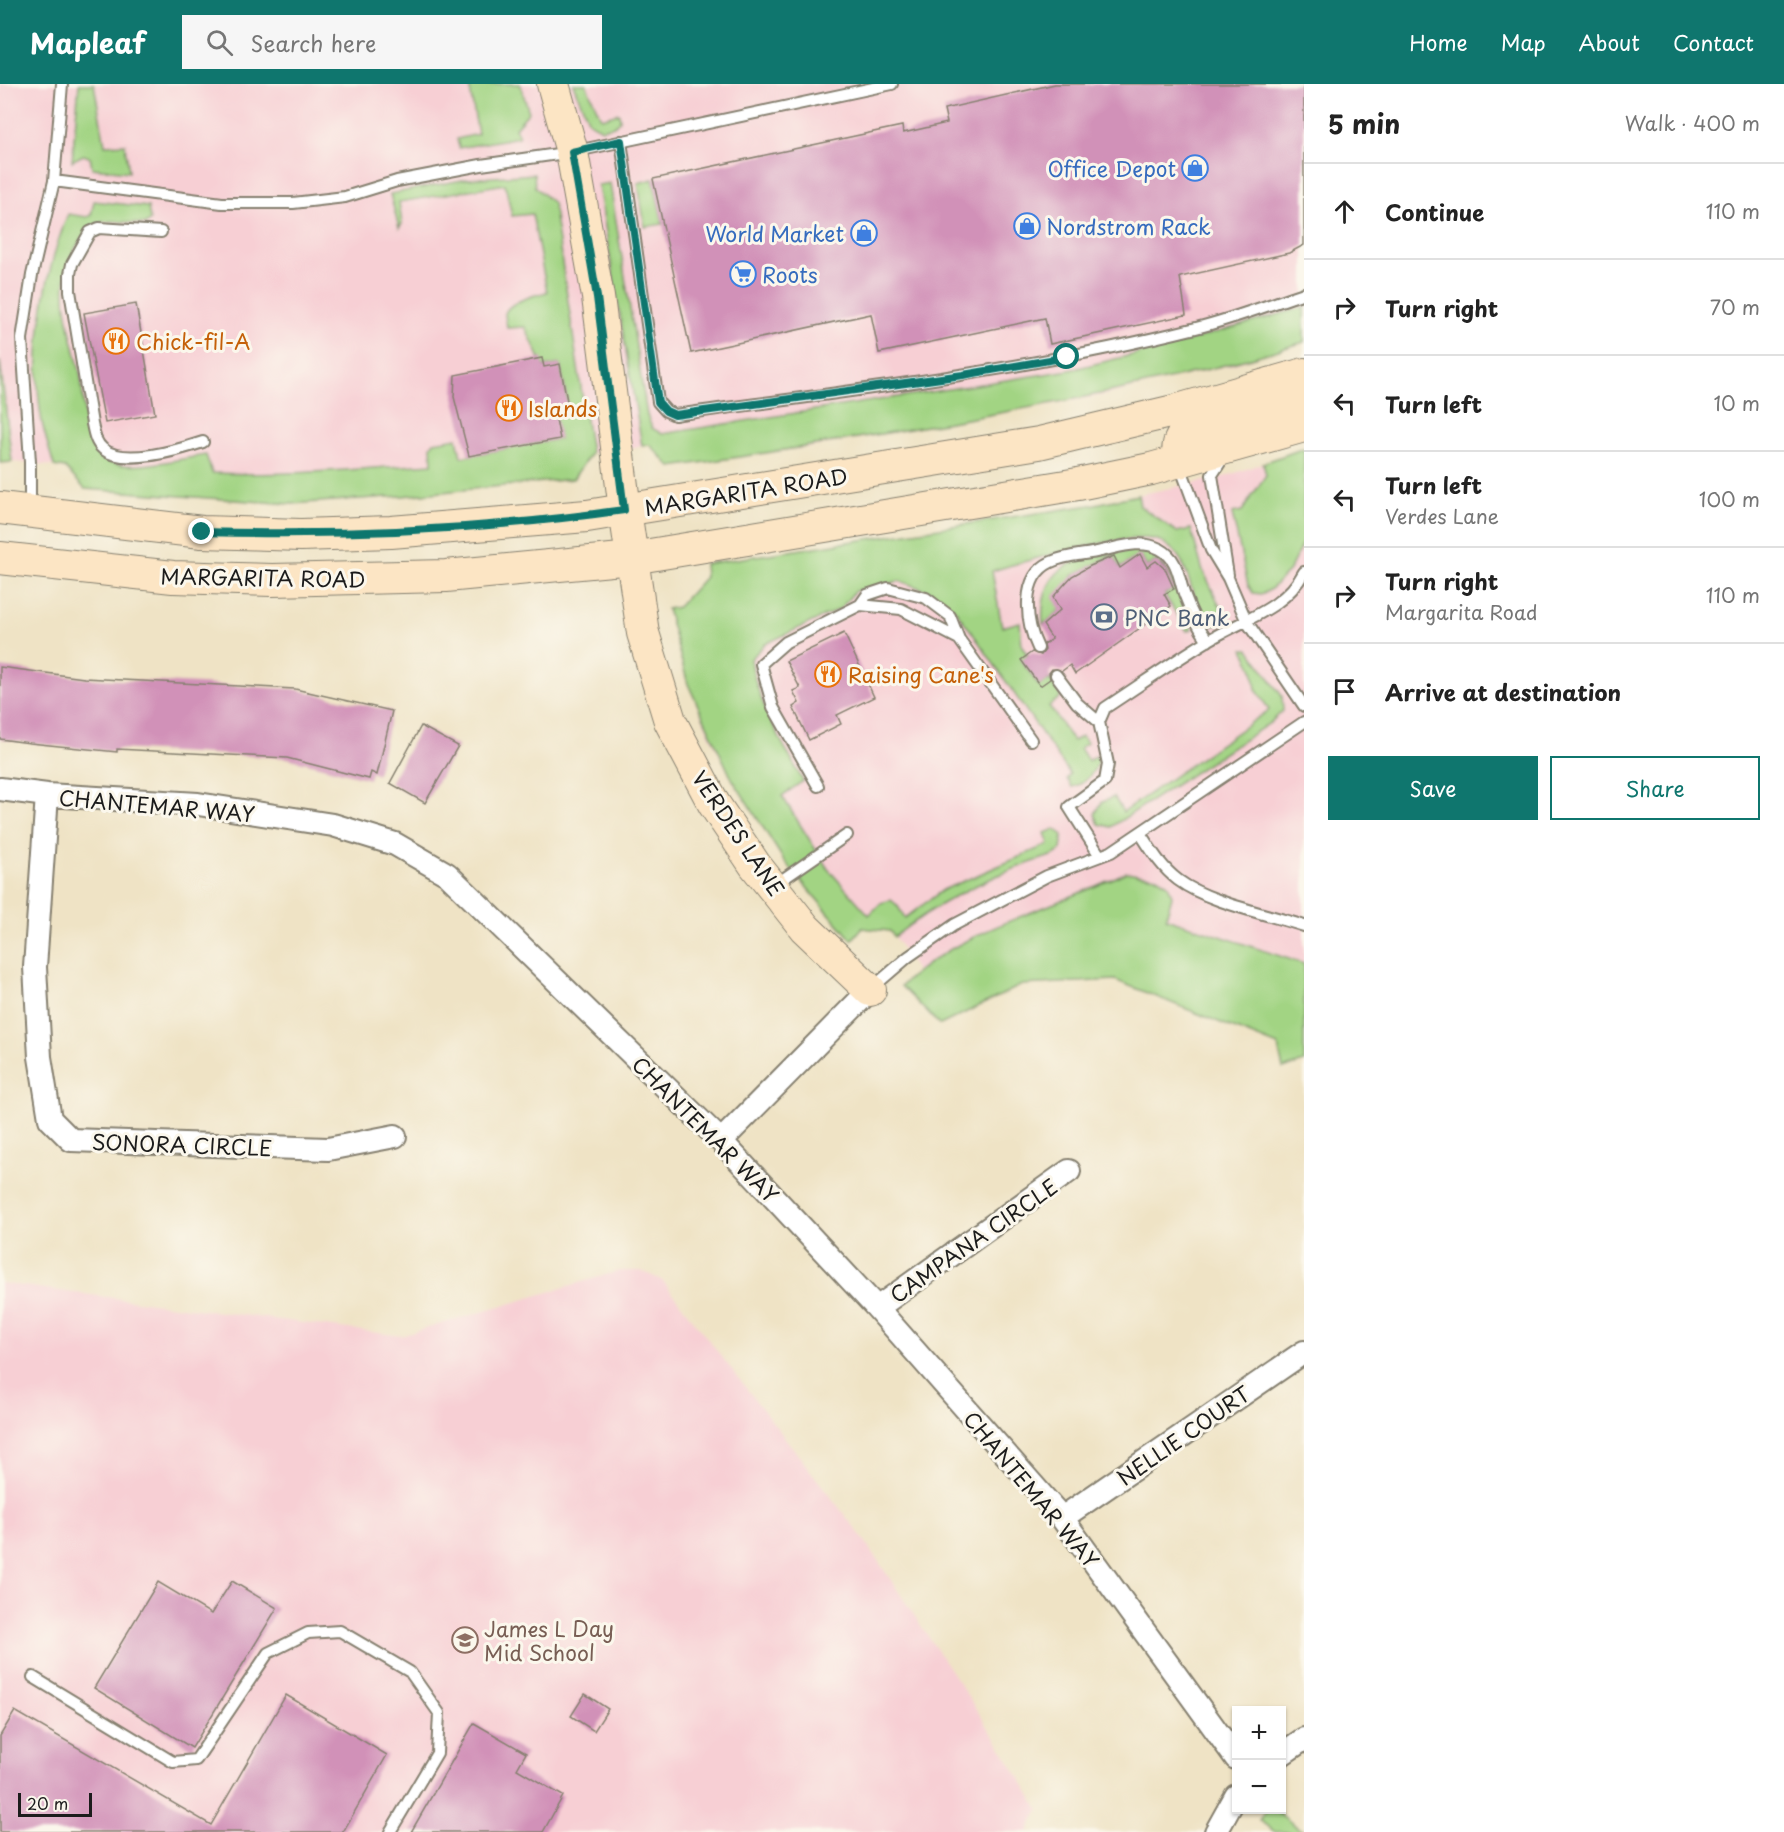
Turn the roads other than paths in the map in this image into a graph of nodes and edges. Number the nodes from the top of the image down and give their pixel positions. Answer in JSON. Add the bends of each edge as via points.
{"nodes":[{"id":1,"x":62,"y":84,"type":"edge"},
{"id":2,"x":553,"y":84,"type":"edge"},
{"id":3,"x":892,"y":84,"type":"edge"},
{"id":4,"x":621,"y":141,"type":"junction"},
{"id":5,"x":572,"y":152,"type":"junction"},
{"id":6,"x":54,"y":181,"type":"junction"},
{"id":7,"x":161,"y":232,"type":"dead end"},
{"id":8,"x":1304,"y":293,"type":"edge"},
{"id":9,"x":1304,"y":374,"type":"edge"},
{"id":10,"x":1304,"y":396,"type":"edge"},
{"id":11,"x":1304,"y":426,"type":"edge"},
{"id":12,"x":203,"y":442,"type":"dead end"},
{"id":13,"x":1234,"y":447,"type":"junction"},
{"id":14,"x":1179,"y":462,"type":"junction"},
{"id":15,"x":15,"y":510,"type":"edge"},
{"id":16,"x":624,"y":510,"type":"junction"},
{"id":17,"x":0,"y":558,"type":"edge"},
{"id":18,"x":632,"y":558,"type":"junction"},
{"id":19,"x":1304,"y":572,"type":"edge"},
{"id":20,"x":1228,"y":578,"type":"junction"},
{"id":21,"x":860,"y":605,"type":"junction"},
{"id":22,"x":1247,"y":622,"type":"junction"},
{"id":23,"x":959,"y":639,"type":"junction"},
{"id":24,"x":1208,"y":641,"type":"junction"},
{"id":25,"x":1038,"y":648,"type":"dead end"},
{"id":26,"x":1056,"y":675,"type":"dead end"},
{"id":27,"x":1304,"y":706,"type":"edge"},
{"id":28,"x":1099,"y":722,"type":"junction"},
{"id":29,"x":1304,"y":722,"type":"edge"},
{"id":30,"x":1031,"y":740,"type":"dead end"},
{"id":31,"x":818,"y":786,"type":"dead end"},
{"id":32,"x":0,"y":789,"type":"edge"},
{"id":33,"x":47,"y":795,"type":"junction"},
{"id":34,"x":1140,"y":833,"type":"junction"},
{"id":35,"x":847,"y":835,"type":"dead end"},
{"id":36,"x":1100,"y":856,"type":"junction"},
{"id":37,"x":772,"y":887,"type":"junction"},
{"id":38,"x":1304,"y":926,"type":"edge"},
{"id":39,"x":870,"y":990,"type":"junction"},
{"id":40,"x":395,"y":1136,"type":"dead end"},
{"id":41,"x":721,"y":1141,"type":"junction"},
{"id":42,"x":1069,"y":1172,"type":"dead end"},
{"id":43,"x":877,"y":1308,"type":"junction"},
{"id":44,"x":1304,"y":1352,"type":"edge"},
{"id":45,"x":1062,"y":1518,"type":"junction"},
{"id":46,"x":33,"y":1677,"type":"dead end"},
{"id":47,"x":1304,"y":1739,"type":"edge"},
{"id":48,"x":1286,"y":1751,"type":"edge"},
{"id":49,"x":1232,"y":1752,"type":"edge"},
{"id":50,"x":1232,"y":1803,"type":"edge"},
{"id":51,"x":390,"y":1832,"type":"edge"},
{"id":52,"x":1216,"y":1832,"type":"edge"}],
"edges":[{"from":1,"to":6,"type":"lane"},
{"from":2,"to":5,"type":"main road","name":"VERDES LANE"},
{"from":3,"to":4,"type":"lane"},
{"from":4,"to":5,"type":"lane"},
{"from":4,"to":8,"type":"lane","via":[[658,402],[675,415],[1067,357],[1198,328]]},
{"from":5,"to":6,"type":"lane","via":[[445,171],[345,197],[278,205],[222,203]]},
{"from":5,"to":16,"type":"main road","name":"VERDES LANE","via":[[597,297]]},
{"from":6,"to":15,"type":"lane","via":[[22,339],[30,462]]},
{"from":7,"to":12,"type":"lane","via":[[99,228],[90,232],[72,264],[70,291],[92,424],[103,449],[128,457],[180,450]]},
{"from":9,"to":16,"type":"main road","name":"MARGARITA ROAD","via":[[1178,410],[1039,443]]},
{"from":10,"to":14,"type":"main road","via":[[1188,429],[1177,448]]},
{"from":11,"to":13,"type":"main road","name":"MARGARITA ROAD"},
{"from":13,"to":14,"type":"main road","name":"MARGARITA ROAD"},
{"from":13,"to":20,"type":"lane","via":[[1212,475]]},
{"from":14,"to":18,"type":"main road","name":"MARGARITA ROAD","via":[[1078,484]]},
{"from":14,"to":20,"type":"lane","via":[[1211,550]]},
{"from":15,"to":16,"type":"main road","name":"MARGARITA ROAD","via":[[202,532],[301,535],[402,531]]},
{"from":16,"to":18,"type":"main road","name":"VERDES LANE"},
{"from":17,"to":18,"type":"main road","name":"MARGARITA ROAD","via":[[173,577],[272,580],[446,576]]},
{"from":18,"to":37,"type":"main road","name":"VERDES LANE","via":[[643,633],[670,721],[714,804]]},
{"from":19,"to":22,"type":"lane","via":[[1281,600]]},
{"from":20,"to":22,"type":"lane"},
{"from":21,"to":23,"type":"lane","via":[[902,609]]},
{"from":21,"to":23,"type":"lane","via":[[867,595],[888,588],[926,598],[950,616]]},
{"from":21,"to":31,"type":"lane","via":[[786,642],[761,664],[772,707]]},
{"from":22,"to":24,"type":"lane"},
{"from":22,"to":27,"type":"lane"},
{"from":23,"to":30,"type":"lane"},
{"from":24,"to":25,"type":"lane","via":[[1198,627],[1178,569],[1159,548],[1140,543],[1051,562],[1038,573],[1031,585],[1028,606],[1029,629]]},
{"from":24,"to":28,"type":"lane","via":[[1105,708]]},
{"from":26,"to":28,"type":"lane","via":[[1077,703]]},
{"from":28,"to":36,"type":"lane","via":[[1108,764],[1105,781],[1069,807]]},
{"from":29,"to":34,"type":"lane"},
{"from":32,"to":33,"type":"street","name":"CHANTEMAR WAY"},
{"from":33,"to":40,"type":"street","name":"SONORA CIRCLE","via":[[35,967],[40,1057],[50,1119],[71,1140],[328,1149]]},
{"from":33,"to":41,"type":"street","name":"CHANTEMAR WAY","via":[[198,804],[333,825],[395,844],[447,874]]},
{"from":34,"to":36,"type":"lane"},
{"from":34,"to":38,"type":"lane","via":[[1158,861],[1197,892]]},
{"from":35,"to":37,"type":"lane"},
{"from":36,"to":39,"type":"lane","via":[[1047,876],[954,925]]},
{"from":37,"to":39,"type":"main road","name":"VERDES LANE","via":[[805,928]]},
{"from":39,"to":41,"type":"street"},
{"from":41,"to":43,"type":"street","name":"CHANTEMAR WAY"},
{"from":42,"to":43,"type":"street","name":"CAMPANA CIRCLE"},
{"from":43,"to":45,"type":"street","name":"CHANTEMAR WAY"},
{"from":44,"to":45,"type":"street","name":"NELLIE COURT"},
{"from":45,"to":49,"type":"street","name":"CHANTEMAR WAY"},
{"from":46,"to":51,"type":"lane","via":[[173,1762],[196,1760],[268,1653],[308,1633],[340,1631],[410,1672],[439,1713],[436,1753]]},
{"from":47,"to":48,"type":"street"},
{"from":50,"to":52,"type":"street"}]}
